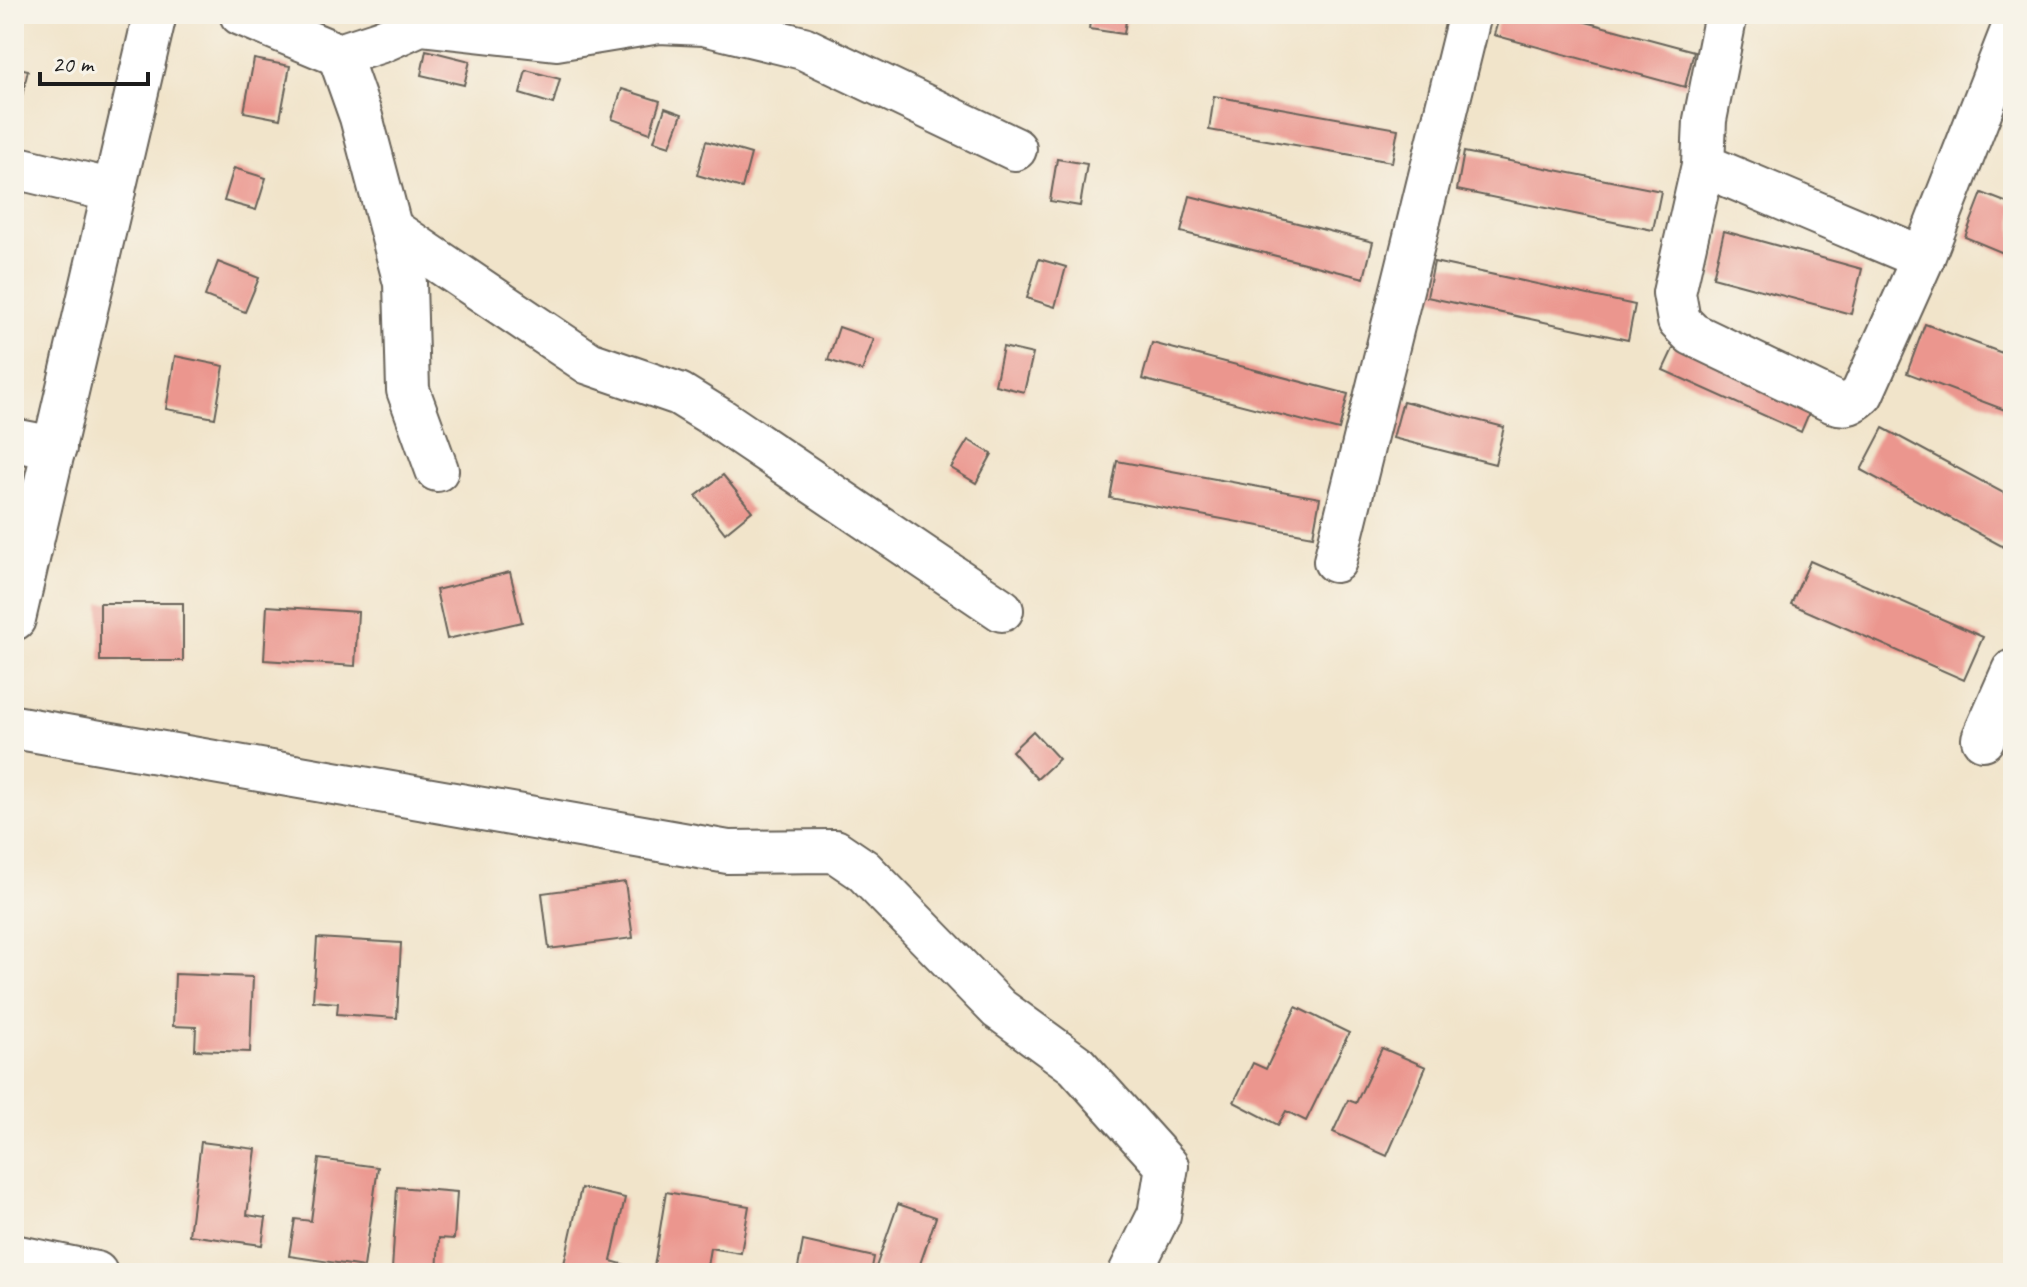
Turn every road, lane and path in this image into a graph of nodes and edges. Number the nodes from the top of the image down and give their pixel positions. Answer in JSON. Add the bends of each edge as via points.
{"nodes":[{"id":1,"x":155,"y":14,"type":"edge"},
{"id":2,"x":241,"y":14,"type":"edge"},
{"id":3,"x":1470,"y":14,"type":"edge"},
{"id":4,"x":1726,"y":14,"type":"edge"},
{"id":5,"x":2013,"y":28,"type":"edge"},
{"id":6,"x":806,"y":31,"type":"edge"},
{"id":7,"x":339,"y":55,"type":"junction"},
{"id":8,"x":1015,"y":149,"type":"dead end"},
{"id":9,"x":1703,"y":165,"type":"junction"},
{"id":10,"x":14,"y":167,"type":"edge"},
{"id":11,"x":114,"y":191,"type":"junction"},
{"id":12,"x":392,"y":230,"type":"junction"},
{"id":13,"x":1923,"y":258,"type":"junction"},
{"id":14,"x":14,"y":440,"type":"edge"},
{"id":15,"x":55,"y":448,"type":"junction"},
{"id":16,"x":437,"y":470,"type":"dead end"},
{"id":17,"x":1335,"y":561,"type":"dead end"},
{"id":18,"x":1002,"y":610,"type":"dead end"},
{"id":19,"x":14,"y":619,"type":"edge"},
{"id":20,"x":2013,"y":671,"type":"edge"},
{"id":21,"x":14,"y":727,"type":"edge"},
{"id":22,"x":1983,"y":739,"type":"dead end"},
{"id":23,"x":14,"y":1256,"type":"edge"},
{"id":24,"x":96,"y":1273,"type":"edge"},
{"id":25,"x":1130,"y":1273,"type":"edge"}],
"edges":[{"from":1,"to":11,"type":"street"},
{"from":2,"to":7,"type":"street"},
{"from":3,"to":17,"type":"street"},
{"from":4,"to":9,"type":"street","via":[[1705,120]]},
{"from":5,"to":13,"type":"street"},
{"from":6,"to":7,"type":"street","via":[[659,22],[556,39],[420,24]]},
{"from":6,"to":8,"type":"street"},
{"from":7,"to":12,"type":"street"},
{"from":9,"to":13,"type":"street"},
{"from":9,"to":13,"type":"street","via":[[1674,293],[1679,321],[1692,334],[1834,402],[1844,405],[1862,394]]},
{"from":10,"to":11,"type":"street"},
{"from":11,"to":15,"type":"street"},
{"from":12,"to":16,"type":"street","via":[[405,283],[408,390]]},
{"from":12,"to":18,"type":"street","via":[[589,363],[679,394],[721,420]]},
{"from":14,"to":15,"type":"street"},
{"from":15,"to":19,"type":"street"},
{"from":20,"to":22,"type":"street"},
{"from":21,"to":25,"type":"street","via":[[728,852],[835,851],[863,870],[999,1009],[1076,1065],[1167,1166],[1159,1215]]},
{"from":23,"to":24,"type":"street"}]}
